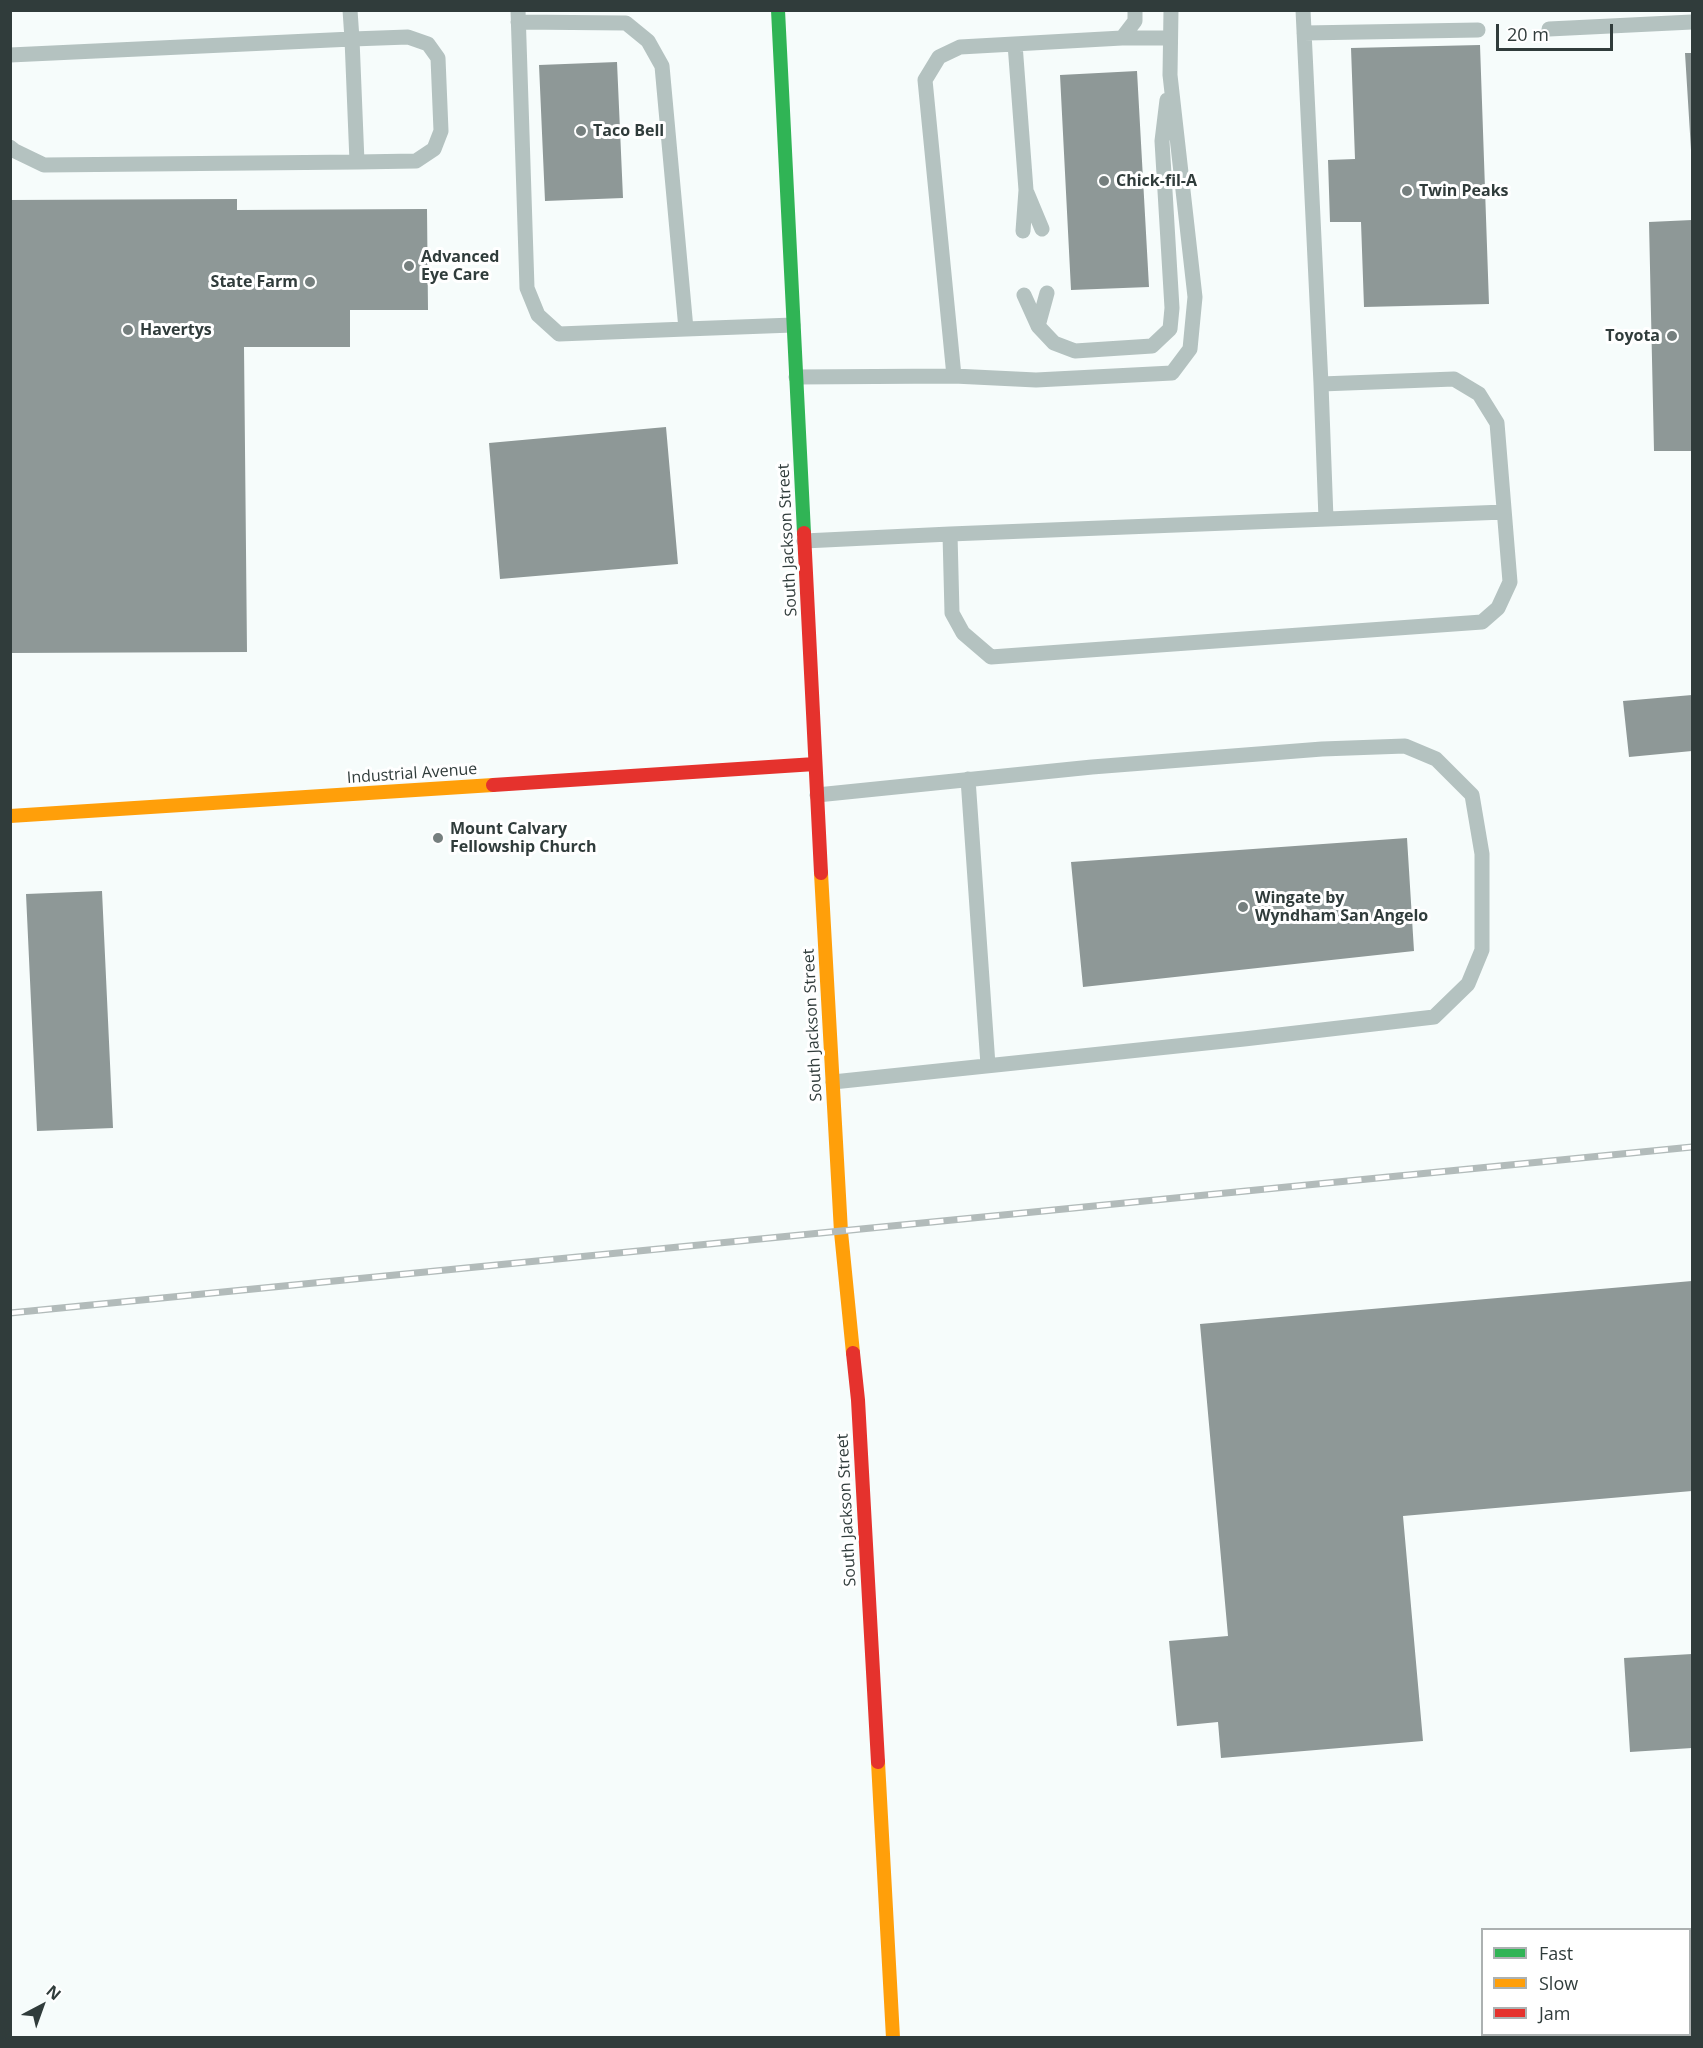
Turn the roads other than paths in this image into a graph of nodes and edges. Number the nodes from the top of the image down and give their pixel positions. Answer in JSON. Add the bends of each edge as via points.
{"nodes":[{"id":1,"x":350,"y":10,"type":"edge"},
{"id":2,"x":778,"y":10,"type":"edge"},
{"id":3,"x":1135,"y":10,"type":"edge"},
{"id":4,"x":1171,"y":10,"type":"edge"},
{"id":5,"x":1303,"y":10,"type":"edge"},
{"id":6,"x":518,"y":16,"type":"edge"},
{"id":7,"x":1692,"y":22,"type":"edge"},
{"id":8,"x":1549,"y":29,"type":"dead end"},
{"id":9,"x":1478,"y":30,"type":"dead end"},
{"id":10,"x":1304,"y":33,"type":"junction"},
{"id":11,"x":1122,"y":38,"type":"junction"},
{"id":12,"x":1170,"y":38,"type":"junction"},
{"id":13,"x":352,"y":39,"type":"junction"},
{"id":14,"x":1015,"y":44,"type":"junction"},
{"id":15,"x":10,"y":55,"type":"edge"},
{"id":16,"x":1170,"y":75,"type":"junction"},
{"id":17,"x":10,"y":147,"type":"edge"},
{"id":18,"x":357,"y":162,"type":"junction"},
{"id":19,"x":1026,"y":190,"type":"junction"},
{"id":20,"x":1042,"y":229,"type":"dead end"},
{"id":21,"x":1023,"y":231,"type":"dead end"},
{"id":22,"x":1047,"y":293,"type":"dead end"},
{"id":23,"x":1024,"y":295,"type":"dead end"},
{"id":24,"x":794,"y":326,"type":"junction"},
{"id":25,"x":1038,"y":326,"type":"junction"},
{"id":26,"x":686,"y":329,"type":"junction"},
{"id":27,"x":954,"y":376,"type":"junction"},
{"id":28,"x":796,"y":377,"type":"junction"},
{"id":29,"x":1322,"y":384,"type":"junction"},
{"id":30,"x":1504,"y":512,"type":"junction"},
{"id":31,"x":1326,"y":519,"type":"junction"},
{"id":32,"x":950,"y":534,"type":"junction"},
{"id":33,"x":804,"y":541,"type":"junction"},
{"id":34,"x":815,"y":764,"type":"junction"},
{"id":35,"x":968,"y":779,"type":"junction"},
{"id":36,"x":817,"y":795,"type":"junction"},
{"id":37,"x":10,"y":816,"type":"edge"},
{"id":38,"x":988,"y":1065,"type":"junction"},
{"id":39,"x":833,"y":1082,"type":"junction"},
{"id":40,"x":893,"y":2037,"type":"edge"}],
"edges":[{"from":1,"to":13,"type":"lane"},
{"from":2,"to":24,"type":"main road","name":"South Jackson Street"},
{"from":3,"to":11,"type":"lane","via":[[1135,21]]},
{"from":4,"to":12,"type":"lane"},
{"from":5,"to":10,"type":"lane"},
{"from":6,"to":26,"type":"lane","via":[[626,23],[648,41],[658,58],[662,66]]},
{"from":6,"to":26,"type":"lane","via":[[527,288],[538,315],[559,334]]},
{"from":7,"to":8,"type":"lane"},
{"from":9,"to":10,"type":"lane"},
{"from":10,"to":29,"type":"lane"},
{"from":11,"to":12,"type":"lane"},
{"from":11,"to":14,"type":"lane"},
{"from":12,"to":16,"type":"lane"},
{"from":13,"to":15,"type":"lane"},
{"from":13,"to":18,"type":"lane"},
{"from":13,"to":18,"type":"lane","via":[[408,37],[428,44],[438,58],[441,131],[434,149],[416,161]]},
{"from":14,"to":19,"type":"lane"},
{"from":14,"to":27,"type":"lane","via":[[960,47],[939,57],[925,80]]},
{"from":16,"to":25,"type":"lane","via":[[1162,141],[1170,329],[1152,346],[1075,351],[1054,343]]},
{"from":16,"to":27,"type":"lane","via":[[1196,297],[1190,349],[1172,373],[1036,380]]},
{"from":17,"to":18,"type":"lane","via":[[44,165]]},
{"from":19,"to":20,"type":"lane"},
{"from":19,"to":21,"type":"lane"},
{"from":22,"to":25,"type":"lane"},
{"from":23,"to":25,"type":"lane"},
{"from":24,"to":26,"type":"lane"},
{"from":24,"to":28,"type":"main road","name":"South Jackson Street"},
{"from":27,"to":28,"type":"lane"},
{"from":28,"to":33,"type":"main road","name":"South Jackson Street"},
{"from":29,"to":30,"type":"lane","via":[[1454,379],[1479,394],[1497,423]]},
{"from":29,"to":31,"type":"lane"},
{"from":30,"to":31,"type":"lane"},
{"from":30,"to":32,"type":"lane","via":[[1510,582],[1498,608],[1482,622],[991,657],[963,633],[952,613]]},
{"from":31,"to":32,"type":"lane"},
{"from":32,"to":33,"type":"lane"},
{"from":33,"to":34,"type":"main road","name":"South Jackson Street"},
{"from":34,"to":36,"type":"main road","name":"South Jackson Street"},
{"from":34,"to":37,"type":"main road","name":"Industrial Avenue"},
{"from":35,"to":36,"type":"lane"},
{"from":35,"to":38,"type":"lane"},
{"from":35,"to":38,"type":"lane","via":[[1322,749],[1405,746],[1436,759],[1472,795],[1482,854],[1482,950],[1468,984],[1434,1017]]},
{"from":36,"to":39,"type":"main road","name":"South Jackson Street"},
{"from":38,"to":39,"type":"lane"},
{"from":39,"to":40,"type":"main road","name":"South Jackson Street","via":[[841,1232],[858,1400]]}]}
